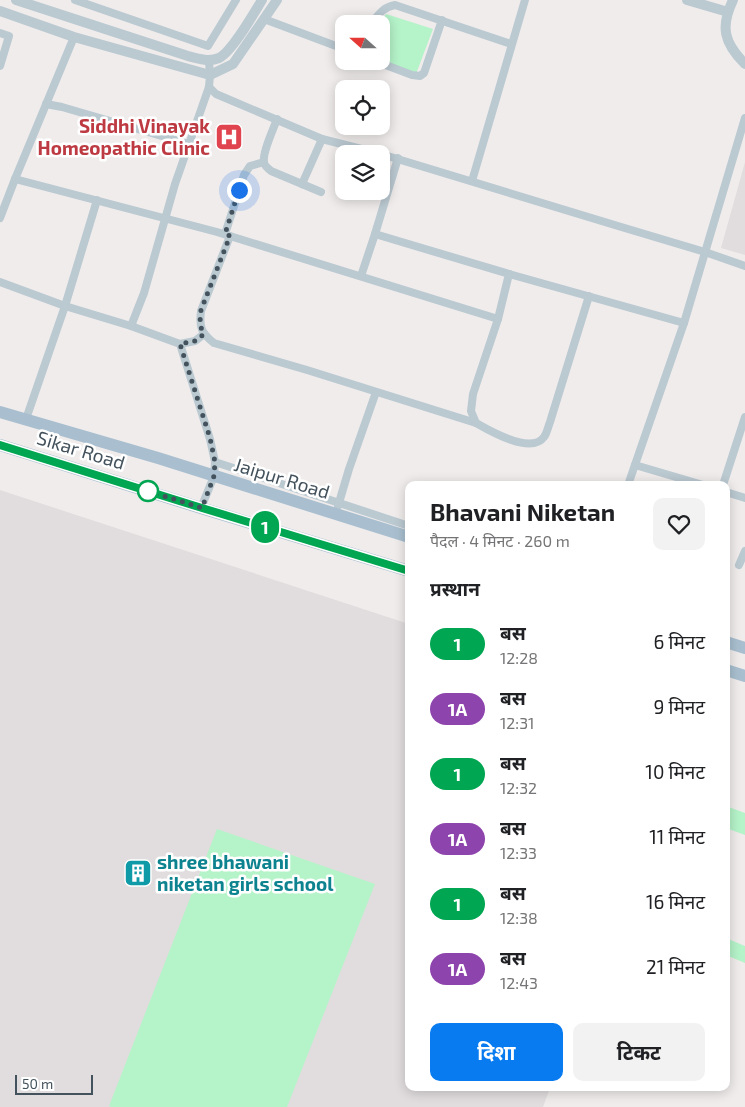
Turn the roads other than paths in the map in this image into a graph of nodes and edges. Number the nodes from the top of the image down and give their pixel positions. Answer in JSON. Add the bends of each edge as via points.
{"nodes":[{"id":1,"x":16,"y":0,"type":"edge"},
{"id":2,"x":75,"y":0,"type":"edge"},
{"id":3,"x":236,"y":0,"type":"edge"},
{"id":4,"x":262,"y":0,"type":"edge"},
{"id":5,"x":276,"y":0,"type":"edge"},
{"id":6,"x":524,"y":0,"type":"edge"},
{"id":7,"x":687,"y":0,"type":"edge"},
{"id":8,"x":733,"y":0,"type":"edge"},
{"id":9,"x":0,"y":11,"type":"edge"},
{"id":10,"x":728,"y":12,"type":"junction"},
{"id":11,"x":377,"y":15,"type":"edge"},
{"id":12,"x":264,"y":19,"type":"junction"},
{"id":13,"x":442,"y":20,"type":"junction"},
{"id":14,"x":0,"y":33,"type":"edge"},
{"id":15,"x":74,"y":36,"type":"junction"},
{"id":16,"x":511,"y":44,"type":"junction"},
{"id":17,"x":335,"y":46,"type":"edge"},
{"id":18,"x":209,"y":60,"type":"junction"},
{"id":19,"x":745,"y":64,"type":"edge"},
{"id":20,"x":0,"y":66,"type":"edge"},
{"id":21,"x":390,"y":67,"type":"edge"},
{"id":22,"x":210,"y":75,"type":"junction"},
{"id":23,"x":209,"y":87,"type":"junction"},
{"id":24,"x":46,"y":104,"type":"junction"},
{"id":25,"x":745,"y":118,"type":"edge"},
{"id":26,"x":277,"y":119,"type":"junction"},
{"id":27,"x":322,"y":139,"type":"junction"},
{"id":28,"x":189,"y":144,"type":"junction"},
{"id":29,"x":346,"y":145,"type":"edge"},
{"id":30,"x":390,"y":156,"type":"edge"},
{"id":31,"x":398,"y":158,"type":"junction"},
{"id":32,"x":264,"y":162,"type":"junction"},
{"id":33,"x":15,"y":179,"type":"junction"},
{"id":34,"x":472,"y":181,"type":"junction"},
{"id":35,"x":302,"y":184,"type":"junction"},
{"id":36,"x":321,"y":192,"type":"dead end"},
{"id":37,"x":96,"y":200,"type":"junction"},
{"id":38,"x":0,"y":218,"type":"edge"},
{"id":39,"x":166,"y":218,"type":"junction"},
{"id":40,"x":375,"y":234,"type":"junction"},
{"id":41,"x":227,"y":235,"type":"junction"},
{"id":42,"x":705,"y":252,"type":"junction"},
{"id":43,"x":745,"y":266,"type":"edge"},
{"id":44,"x":509,"y":274,"type":"junction"},
{"id":45,"x":361,"y":276,"type":"junction"},
{"id":46,"x":0,"y":282,"type":"edge"},
{"id":47,"x":589,"y":296,"type":"junction"},
{"id":48,"x":65,"y":306,"type":"junction"},
{"id":49,"x":498,"y":319,"type":"junction"},
{"id":50,"x":684,"y":323,"type":"junction"},
{"id":51,"x":131,"y":326,"type":"junction"},
{"id":52,"x":204,"y":334,"type":"junction"},
{"id":53,"x":180,"y":344,"type":"junction"},
{"id":54,"x":376,"y":392,"type":"junction"},
{"id":55,"x":0,"y":412,"type":"edge"},
{"id":56,"x":745,"y":417,"type":"edge"},
{"id":57,"x":26,"y":419,"type":"junction"},
{"id":58,"x":476,"y":423,"type":"junction"},
{"id":59,"x":0,"y":445,"type":"edge"},
{"id":60,"x":215,"y":462,"type":"junction"},
{"id":61,"x":635,"y":465,"type":"junction"},
{"id":62,"x":214,"y":476,"type":"junction"},
{"id":63,"x":629,"y":481,"type":"edge"},
{"id":64,"x":689,"y":481,"type":"edge"},
{"id":65,"x":724,"y":481,"type":"edge"},
{"id":66,"x":730,"y":493,"type":"edge"},
{"id":67,"x":745,"y":498,"type":"edge"},
{"id":68,"x":202,"y":508,"type":"junction"},
{"id":69,"x":338,"y":509,"type":"junction"},
{"id":70,"x":405,"y":525,"type":"edge"},
{"id":71,"x":405,"y":535,"type":"edge"},
{"id":72,"x":745,"y":551,"type":"edge"},
{"id":73,"x":739,"y":565,"type":"dead end"},
{"id":74,"x":405,"y":570,"type":"edge"},
{"id":75,"x":730,"y":643,"type":"edge"},
{"id":76,"x":745,"y":648,"type":"edge"},
{"id":77,"x":730,"y":671,"type":"edge"},
{"id":78,"x":745,"y":676,"type":"edge"}],
"edges":[{"from":1,"to":18,"type":"street"},
{"from":2,"to":3,"type":"street","via":[[208,46]]},
{"from":4,"to":18,"type":"street","via":[[224,55]]},
{"from":5,"to":12,"type":"street"},
{"from":6,"to":16,"type":"street"},
{"from":7,"to":10,"type":"street"},
{"from":8,"to":10,"type":"street"},
{"from":9,"to":15,"type":"street"},
{"from":10,"to":19,"type":"street","via":[[725,25],[727,39]]},
{"from":11,"to":13,"type":"street","via":[[388,6],[395,5]]},
{"from":12,"to":17,"type":"street"},
{"from":12,"to":22,"type":"street","via":[[233,64]]},
{"from":13,"to":16,"type":"street"},
{"from":13,"to":21,"type":"street","via":[[424,73],[412,75]]},
{"from":14,"to":20,"type":"street","via":[[9,36]]},
{"from":15,"to":22,"type":"street"},
{"from":15,"to":24,"type":"street"},
{"from":16,"to":34,"type":"street"},
{"from":18,"to":22,"type":"street"},
{"from":22,"to":23,"type":"street"},
{"from":23,"to":26,"type":"street","via":[[216,94]]},
{"from":23,"to":28,"type":"street"},
{"from":24,"to":28,"type":"street"},
{"from":24,"to":33,"type":"street"},
{"from":25,"to":42,"type":"street"},
{"from":26,"to":27,"type":"street"},
{"from":26,"to":32,"type":"street"},
{"from":27,"to":29,"type":"street"},
{"from":27,"to":35,"type":"street"},
{"from":28,"to":39,"type":"street"},
{"from":30,"to":31,"type":"street"},
{"from":31,"to":34,"type":"street"},
{"from":31,"to":40,"type":"street"},
{"from":32,"to":35,"type":"street","via":[[271,171]]},
{"from":32,"to":41,"type":"street","via":[[250,166],[244,175]]},
{"from":33,"to":37,"type":"street"},
{"from":33,"to":38,"type":"street"},
{"from":34,"to":42,"type":"street"},
{"from":35,"to":36,"type":"street"},
{"from":37,"to":39,"type":"street"},
{"from":37,"to":48,"type":"street"},
{"from":39,"to":41,"type":"street"},
{"from":39,"to":51,"type":"street"},
{"from":40,"to":44,"type":"street"},
{"from":40,"to":45,"type":"street"},
{"from":41,"to":45,"type":"street"},
{"from":41,"to":52,"type":"street","via":[[201,310]]},
{"from":42,"to":43,"type":"street"},
{"from":42,"to":50,"type":"street"},
{"from":44,"to":47,"type":"street"},
{"from":44,"to":49,"type":"street"},
{"from":45,"to":49,"type":"street"},
{"from":46,"to":48,"type":"street"},
{"from":47,"to":50,"type":"street"},
{"from":47,"to":58,"type":"street","via":[[543,438],[534,443],[522,442],[500,436]]},
{"from":48,"to":51,"type":"street"},
{"from":48,"to":57,"type":"street"},
{"from":49,"to":58,"type":"street","via":[[473,394],[471,411]]},
{"from":50,"to":61,"type":"street"},
{"from":51,"to":53,"type":"street"},
{"from":52,"to":53,"type":"street","via":[[195,341]]},
{"from":52,"to":54,"type":"street","via":[[214,343]]},
{"from":53,"to":60,"type":"street"},
{"from":54,"to":58,"type":"street"},
{"from":54,"to":69,"type":"street"},
{"from":55,"to":57,"type":"main road","name":"Jaipur Road"},
{"from":56,"to":65,"type":"street"},
{"from":57,"to":62,"type":"main road","name":"Jaipur Road"},
{"from":59,"to":68,"type":"main road","name":"Sikar Road"},
{"from":60,"to":62,"type":"street"},
{"from":60,"to":69,"type":"street"},
{"from":61,"to":63,"type":"street"},
{"from":61,"to":64,"type":"street"},
{"from":62,"to":68,"type":"street"},
{"from":62,"to":69,"type":"main road","name":"Jaipur Road"},
{"from":66,"to":67,"type":"street"},
{"from":68,"to":74,"type":"main road","name":"Sikar Road"},
{"from":69,"to":70,"type":"street"},
{"from":69,"to":71,"type":"main road","name":"Jaipur Road"},
{"from":72,"to":73,"type":"street"},
{"from":75,"to":76,"type":"main road"},
{"from":77,"to":78,"type":"main road"}]}
